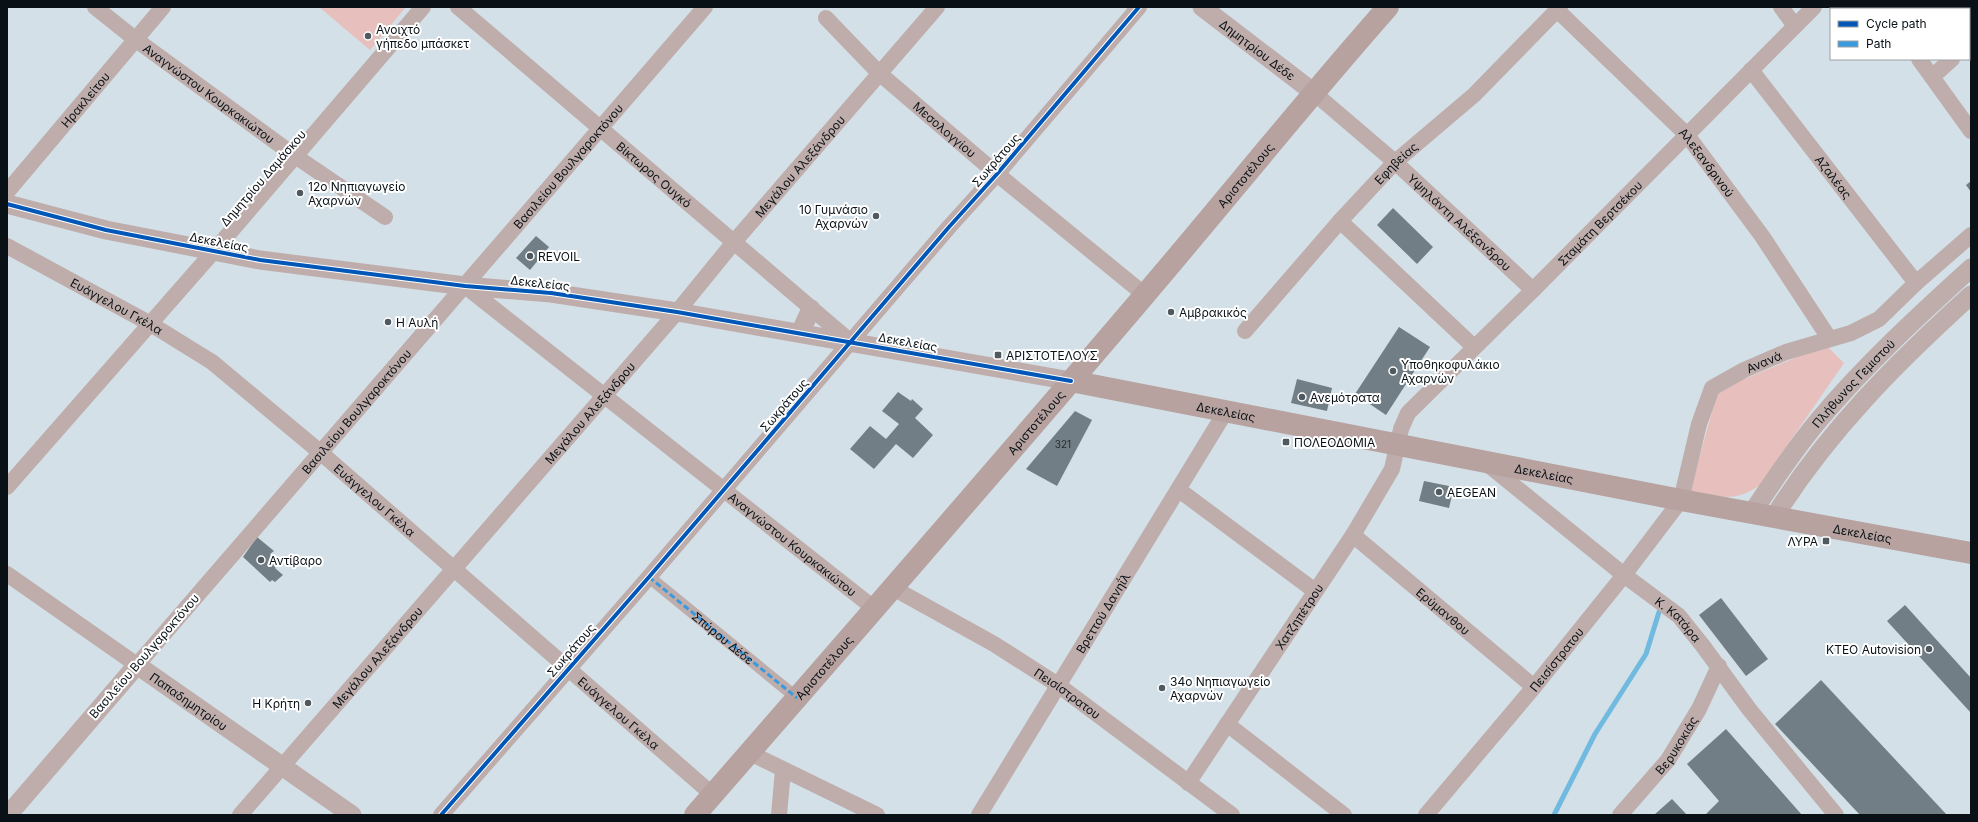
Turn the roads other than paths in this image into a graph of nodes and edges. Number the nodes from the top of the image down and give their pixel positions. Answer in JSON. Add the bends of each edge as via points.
{"nodes":[{"id":1,"x":95,"y":7,"type":"edge"},
{"id":2,"x":163,"y":7,"type":"edge"},
{"id":3,"x":423,"y":7,"type":"edge"},
{"id":4,"x":458,"y":7,"type":"edge"},
{"id":5,"x":705,"y":7,"type":"edge"},
{"id":6,"x":937,"y":7,"type":"edge"},
{"id":7,"x":1139,"y":7,"type":"edge"},
{"id":8,"x":1202,"y":7,"type":"edge"},
{"id":9,"x":1388,"y":7,"type":"edge"},
{"id":10,"x":1781,"y":7,"type":"edge"},
{"id":11,"x":1814,"y":7,"type":"edge"},
{"id":12,"x":1559,"y":9,"type":"edge"},
{"id":13,"x":826,"y":18,"type":"dead end"},
{"id":14,"x":1795,"y":26,"type":"junction"},
{"id":15,"x":135,"y":39,"type":"junction"},
{"id":16,"x":1920,"y":60,"type":"edge"},
{"id":17,"x":1951,"y":60,"type":"edge"},
{"id":18,"x":1751,"y":70,"type":"junction"},
{"id":19,"x":879,"y":73,"type":"junction"},
{"id":20,"x":1932,"y":77,"type":"junction"},
{"id":21,"x":1313,"y":92,"type":"junction"},
{"id":22,"x":600,"y":128,"type":"junction"},
{"id":23,"x":1971,"y":131,"type":"edge"},
{"id":24,"x":1687,"y":135,"type":"junction"},
{"id":25,"x":295,"y":156,"type":"junction"},
{"id":26,"x":1395,"y":162,"type":"junction"},
{"id":27,"x":997,"y":174,"type":"junction"},
{"id":28,"x":7,"y":192,"type":"edge"},
{"id":29,"x":7,"y":204,"type":"edge"},
{"id":30,"x":385,"y":216,"type":"dead end"},
{"id":31,"x":1340,"y":221,"type":"junction"},
{"id":32,"x":1971,"y":235,"type":"edge"},
{"id":33,"x":734,"y":242,"type":"junction"},
{"id":34,"x":7,"y":246,"type":"edge"},
{"id":35,"x":214,"y":252,"type":"junction"},
{"id":36,"x":1971,"y":268,"type":"edge"},
{"id":37,"x":1916,"y":284,"type":"junction"},
{"id":38,"x":465,"y":286,"type":"junction"},
{"id":39,"x":1533,"y":290,"type":"junction"},
{"id":40,"x":1145,"y":295,"type":"junction"},
{"id":41,"x":1971,"y":295,"type":"edge"},
{"id":42,"x":811,"y":309,"type":"junction"},
{"id":43,"x":677,"y":312,"type":"junction"},
{"id":44,"x":149,"y":323,"type":"junction"},
{"id":45,"x":1245,"y":331,"type":"dead end"},
{"id":46,"x":800,"y":333,"type":"junction"},
{"id":47,"x":1829,"y":338,"type":"junction"},
{"id":48,"x":851,"y":342,"type":"junction"},
{"id":49,"x":1474,"y":347,"type":"junction"},
{"id":50,"x":1071,"y":381,"type":"junction"},
{"id":51,"x":604,"y":396,"type":"junction"},
{"id":52,"x":1226,"y":411,"type":"junction"},
{"id":53,"x":1398,"y":444,"type":"junction"},
{"id":54,"x":320,"y":452,"type":"junction"},
{"id":55,"x":1483,"y":461,"type":"junction"},
{"id":56,"x":7,"y":487,"type":"edge"},
{"id":57,"x":724,"y":490,"type":"junction"},
{"id":58,"x":1179,"y":490,"type":"junction"},
{"id":59,"x":1681,"y":500,"type":"junction"},
{"id":60,"x":1752,"y":513,"type":"junction"},
{"id":61,"x":1774,"y":517,"type":"junction"},
{"id":62,"x":1353,"y":535,"type":"junction"},
{"id":63,"x":1971,"y":553,"type":"edge"},
{"id":64,"x":453,"y":568,"type":"junction"},
{"id":65,"x":7,"y":574,"type":"edge"},
{"id":66,"x":1624,"y":575,"type":"junction"},
{"id":67,"x":649,"y":577,"type":"junction"},
{"id":68,"x":893,"y":588,"type":"junction"},
{"id":69,"x":1315,"y":590,"type":"junction"},
{"id":70,"x":875,"y":609,"type":"junction"},
{"id":71,"x":137,"y":665,"type":"junction"},
{"id":72,"x":1719,"y":666,"type":"junction"},
{"id":73,"x":568,"y":668,"type":"junction"},
{"id":74,"x":1058,"y":685,"type":"junction"},
{"id":75,"x":1534,"y":687,"type":"junction"},
{"id":76,"x":797,"y":698,"type":"junction"},
{"id":77,"x":1227,"y":724,"type":"junction"},
{"id":78,"x":750,"y":753,"type":"junction"},
{"id":79,"x":281,"y":766,"type":"junction"},
{"id":80,"x":783,"y":770,"type":"junction"},
{"id":81,"x":1188,"y":783,"type":"junction"},
{"id":82,"x":713,"y":795,"type":"junction"},
{"id":83,"x":8,"y":815,"type":"edge"},
{"id":84,"x":240,"y":815,"type":"edge"},
{"id":85,"x":352,"y":815,"type":"edge"},
{"id":86,"x":441,"y":815,"type":"edge"},
{"id":87,"x":695,"y":815,"type":"edge"},
{"id":88,"x":779,"y":815,"type":"edge"},
{"id":89,"x":877,"y":815,"type":"edge"},
{"id":90,"x":980,"y":815,"type":"edge"},
{"id":91,"x":1232,"y":815,"type":"edge"},
{"id":92,"x":1344,"y":815,"type":"edge"},
{"id":93,"x":1426,"y":815,"type":"edge"},
{"id":94,"x":1620,"y":815,"type":"edge"},
{"id":95,"x":1836,"y":815,"type":"edge"}],
"edges":[{"from":1,"to":15,"type":"street","name":"Αναγνώστου Κουρκακιώτου"},
{"from":2,"to":15,"type":"street","name":"Ηρακλείτου"},
{"from":3,"to":25,"type":"street","name":"Δημητρίου Δαμάσκου"},
{"from":4,"to":22,"type":"street","name":"Βίκτωρος Ουγκό"},
{"from":5,"to":22,"type":"street","name":"Βασιλείου Βουλγαροκτόνου"},
{"from":6,"to":19,"type":"street","name":"Μεγάλου Αλεξάνδρου"},
{"from":7,"to":27,"type":"street","name":"Σωκράτους"},
{"from":8,"to":21,"type":"street","name":"Δημητρίου Δέδε"},
{"from":9,"to":21,"type":"main road","name":"Αριστοτέλους"},
{"from":10,"to":14,"type":"street"},
{"from":11,"to":14,"type":"street","name":"Σταμάτη Βερτσέκου"},
{"from":12,"to":24,"type":"street","name":"Αλεξανδρινού"},
{"from":12,"to":26,"type":"street","name":"Εφηβείας","via":[[1474,95]]},
{"from":13,"to":19,"type":"street","name":"Μεσολογγίου"},
{"from":14,"to":18,"type":"street","name":"Σταμάτη Βερτσέκου"},
{"from":15,"to":25,"type":"street","name":"Αναγνώστου Κουρκακιώτου"},
{"from":15,"to":28,"type":"street","name":"Ηρακλείτου"},
{"from":16,"to":20,"type":"street"},
{"from":17,"to":20,"type":"street"},
{"from":18,"to":24,"type":"street","name":"Σταμάτη Βερτσέκου"},
{"from":18,"to":37,"type":"street","name":"Αζαλέας"},
{"from":19,"to":27,"type":"street","name":"Μεσολογγίου"},
{"from":19,"to":33,"type":"street","name":"Μεγάλου Αλεξάνδρου"},
{"from":20,"to":23,"type":"street"},
{"from":21,"to":26,"type":"street","name":"Υψηλάντη Αλέξανδρου"},
{"from":21,"to":40,"type":"main road","name":"Αριστοτέλους"},
{"from":22,"to":33,"type":"street","name":"Βίκτωρος Ουγκό"},
{"from":22,"to":38,"type":"street","name":"Βασιλείου Βουλγαροκτόνου"},
{"from":24,"to":39,"type":"street","name":"Σταμάτη Βερτσέκου"},
{"from":24,"to":47,"type":"street","name":"Αλεξανδρινού","via":[[1762,236]]},
{"from":25,"to":30,"type":"street","name":"Αναγνώστου Κουρκακιώτου"},
{"from":25,"to":35,"type":"street","name":"Δημητρίου Δαμάσκου"},
{"from":26,"to":31,"type":"street","name":"Εφηβείας"},
{"from":26,"to":39,"type":"street","name":"Υψηλάντη Αλέξανδρου"},
{"from":27,"to":40,"type":"street","name":"Μεσολογγίου"},
{"from":27,"to":48,"type":"street","name":"Σωκράτους"},
{"from":29,"to":35,"type":"street","name":"Δεκελείας","via":[[106,230]]},
{"from":31,"to":45,"type":"street","name":"Εφηβείας"},
{"from":31,"to":49,"type":"street"},
{"from":32,"to":37,"type":"street"},
{"from":33,"to":42,"type":"street","name":"Βίκτωρος Ουγκό"},
{"from":33,"to":43,"type":"street","name":"Μεγάλου Αλεξάνδρου"},
{"from":34,"to":44,"type":"street","name":"Ευάγγελου Γκέλα"},
{"from":35,"to":38,"type":"street","name":"Δεκελείας"},
{"from":35,"to":44,"type":"street","name":"Δημητρίου Δαμάσκου"},
{"from":36,"to":60,"type":"street","name":"Πλήθωνος Γεμιστού","via":[[1897,338],[1818,421],[1780,470]]},
{"from":37,"to":47,"type":"street","name":"Ανανά","via":[[1879,319],[1851,333]]},
{"from":38,"to":43,"type":"street","name":"Δεκελείας","via":[[550,293]]},
{"from":38,"to":51,"type":"street","name":"Αναγνώστου Κουρκακιώτου"},
{"from":38,"to":54,"type":"street","name":"Βασιλείου Βουλγαροκτόνου"},
{"from":39,"to":49,"type":"street","name":"Σταμάτη Βερτσέκου"},
{"from":40,"to":50,"type":"main road","name":"Αριστοτέλους"},
{"from":41,"to":61,"type":"street","name":"Πλήθωνος Γεμιστού","via":[[1923,338],[1833,433]]},
{"from":42,"to":46,"type":"street"},
{"from":42,"to":48,"type":"street","name":"Βίκτωρος Ουγκό"},
{"from":43,"to":46,"type":"street","name":"Δεκελείας"},
{"from":43,"to":51,"type":"street","name":"Μεγάλου Αλεξάνδρου"},
{"from":44,"to":54,"type":"street","name":"Ευάγγελου Γκέλα","via":[[212,362]]},
{"from":44,"to":56,"type":"street","name":"Δημητρίου Δαμάσκου"},
{"from":46,"to":48,"type":"street","name":"Δεκελείας"},
{"from":47,"to":59,"type":"street","name":"Ανανά","via":[[1786,352],[1738,373],[1712,388],[1699,424]]},
{"from":48,"to":50,"type":"street","name":"Δεκελείας"},
{"from":48,"to":57,"type":"street","name":"Σωκράτους"},
{"from":49,"to":53,"type":"street","name":"Σταμάτη Βερτσέκου","via":[[1408,413]]},
{"from":50,"to":52,"type":"main road","name":"Δεκελείας"},
{"from":50,"to":68,"type":"main road","name":"Αριστοτέλους"},
{"from":51,"to":57,"type":"street","name":"Αναγνώστου Κουρκακιώτου"},
{"from":51,"to":64,"type":"street","name":"Μεγάλου Αλεξάνδρου"},
{"from":52,"to":53,"type":"main road","name":"Δεκελείας"},
{"from":52,"to":58,"type":"street","name":"Βρεττού Δανηΐλ"},
{"from":53,"to":55,"type":"main road","name":"Δεκελείας"},
{"from":53,"to":62,"type":"street","name":"Χατζηπέτρου","via":[[1392,469]]},
{"from":54,"to":64,"type":"street","name":"Ευάγγελου Γκέλα"},
{"from":54,"to":71,"type":"street","name":"Βασιλείου Βουλγαροκτόνου"},
{"from":55,"to":59,"type":"main road","name":"Δεκελείας"},
{"from":55,"to":66,"type":"street","name":"Κ. Κατάρα"},
{"from":57,"to":67,"type":"street","name":"Σωκράτους"},
{"from":57,"to":70,"type":"street","name":"Αναγνώστου Κουρκακιώτου"},
{"from":58,"to":69,"type":"street"},
{"from":58,"to":74,"type":"street","name":"Βρεττού Δανηΐλ"},
{"from":59,"to":60,"type":"main road","name":"Δεκελείας"},
{"from":59,"to":66,"type":"street","name":"Πεισίστρατου"},
{"from":60,"to":61,"type":"main road","name":"Δεκελείας"},
{"from":61,"to":63,"type":"main road","name":"Δεκελείας"},
{"from":62,"to":69,"type":"street","name":"Χατζηπέτρου"},
{"from":62,"to":75,"type":"street","name":"Ερύμανθου"},
{"from":64,"to":73,"type":"street","name":"Ευάγγελου Γκέλα"},
{"from":64,"to":79,"type":"street","name":"Μεγάλου Αλεξάνδρου"},
{"from":65,"to":71,"type":"street","name":"Παπαδημητρίου"},
{"from":66,"to":72,"type":"street","name":"Κ. Κατάρα","via":[[1679,616]]},
{"from":66,"to":75,"type":"street","name":"Πεισίστρατου"},
{"from":67,"to":73,"type":"street","name":"Σωκράτους"},
{"from":67,"to":76,"type":"street","name":"Σπύρου Δέδε"},
{"from":68,"to":70,"type":"main road","name":"Αριστοτέλους"},
{"from":68,"to":74,"type":"street","name":"Πεισίστρατου","via":[[994,644]]},
{"from":69,"to":77,"type":"street","name":"Χατζηπέτρου"},
{"from":70,"to":76,"type":"main road","name":"Αριστοτέλους"},
{"from":71,"to":79,"type":"street","name":"Παπαδημητρίου"},
{"from":71,"to":83,"type":"street","name":"Βασιλείου Βουλγαροκτόνου"},
{"from":72,"to":94,"type":"street","name":"Βερυκοκιάς","via":[[1699,709],[1671,755]]},
{"from":72,"to":95,"type":"street","name":"Κ. Κατάρα","via":[[1749,709]]},
{"from":73,"to":82,"type":"street","name":"Ευάγγελου Γκέλα"},
{"from":73,"to":86,"type":"street","name":"Σωκράτους"},
{"from":74,"to":81,"type":"street","name":"Πεισίστρατου"},
{"from":74,"to":90,"type":"street","name":"Βρεττού Δανηΐλ"},
{"from":75,"to":93,"type":"street","name":"Πεισίστρατου"},
{"from":76,"to":78,"type":"main road","name":"Αριστοτέλους"},
{"from":77,"to":81,"type":"street","name":"Χατζηπέτρου"},
{"from":77,"to":92,"type":"street"},
{"from":78,"to":80,"type":"street"},
{"from":78,"to":82,"type":"main road","name":"Αριστοτέλους"},
{"from":79,"to":84,"type":"street","name":"Μεγάλου Αλεξάνδρου"},
{"from":79,"to":85,"type":"street","name":"Παπαδημητρίου"},
{"from":80,"to":88,"type":"street"},
{"from":80,"to":89,"type":"street"},
{"from":81,"to":91,"type":"street","name":"Πεισίστρατου"},
{"from":82,"to":87,"type":"main road","name":"Αριστοτέλους"}]}
